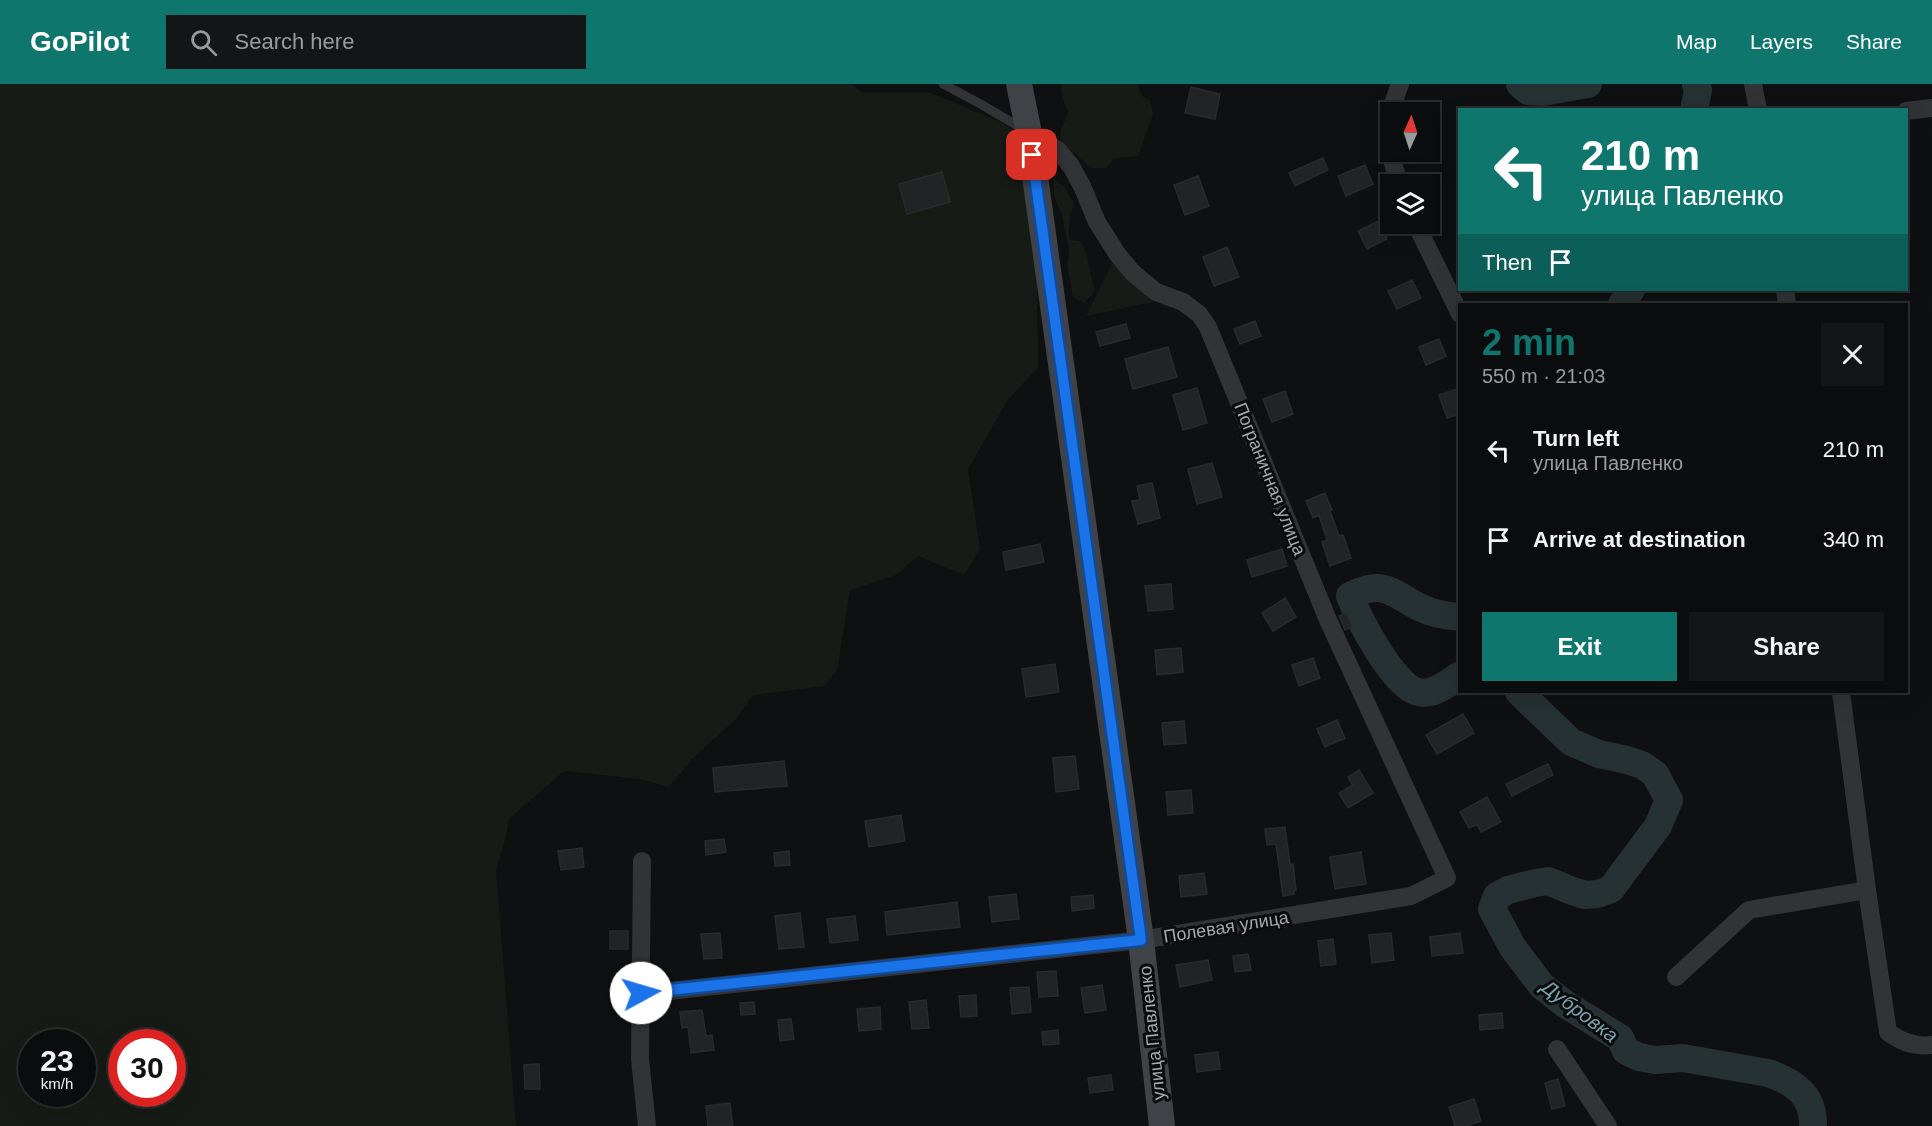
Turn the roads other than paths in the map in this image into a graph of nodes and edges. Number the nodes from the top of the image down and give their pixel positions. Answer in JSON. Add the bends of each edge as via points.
{"nodes":[{"id":1,"x":943,"y":84,"type":"edge"},
{"id":2,"x":1019,"y":84,"type":"edge"},
{"id":3,"x":1400,"y":84,"type":"edge"},
{"id":4,"x":1753,"y":84,"type":"edge"},
{"id":5,"x":1758,"y":108,"type":"edge"},
{"id":6,"x":1932,"y":108,"type":"edge"},
{"id":7,"x":1908,"y":111,"type":"edge"},
{"id":8,"x":1029,"y":133,"type":"junction"},
{"id":9,"x":1397,"y":174,"type":"edge"},
{"id":10,"x":1421,"y":234,"type":"edge"},
{"id":11,"x":1458,"y":310,"type":"edge"},
{"id":12,"x":1841,"y":693,"type":"edge"},
{"id":13,"x":642,"y":861,"type":"dead end"},
{"id":14,"x":1448,"y":878,"type":"joint"},
{"id":15,"x":1867,"y":890,"type":"junction"},
{"id":16,"x":1141,"y":940,"type":"junction"},
{"id":17,"x":1676,"y":977,"type":"dead end"},
{"id":18,"x":641,"y":993,"type":"junction"},
{"id":19,"x":1932,"y":1045,"type":"edge"},
{"id":20,"x":1557,"y":1049,"type":"dead end"},
{"id":21,"x":1605,"y":1125,"type":"edge"},
{"id":22,"x":647,"y":1126,"type":"edge"},
{"id":23,"x":1162,"y":1126,"type":"edge"}],
"edges":[{"from":1,"to":8,"type":"lane"},
{"from":2,"to":8,"type":"street","name":"улица Павленко"},
{"from":3,"to":9,"type":"street","via":[[1389,115],[1389,149]]},
{"from":4,"to":5,"type":"street"},
{"from":6,"to":7,"type":"street"},
{"from":8,"to":14,"type":"street","name":"Пограничная улица","via":[[1058,150],[1071,166],[1097,222],[1133,273],[1156,292],[1183,302],[1209,327],[1328,621]]},
{"from":8,"to":16,"type":"street","name":"улица Павленко"},
{"from":10,"to":11,"type":"street"},
{"from":12,"to":15,"type":"street"},
{"from":13,"to":18,"type":"street"},
{"from":14,"to":16,"type":"street","name":"Полевая улица","via":[[1411,896]]},
{"from":15,"to":17,"type":"street","via":[[1749,910]]},
{"from":15,"to":19,"type":"street","via":[[1888,1032],[1909,1044]]},
{"from":16,"to":18,"type":"street","name":"Полевая улица"},
{"from":16,"to":23,"type":"street","name":"улица Павленко"},
{"from":18,"to":22,"type":"street","via":[[640,1059]]},
{"from":20,"to":21,"type":"street"}]}
